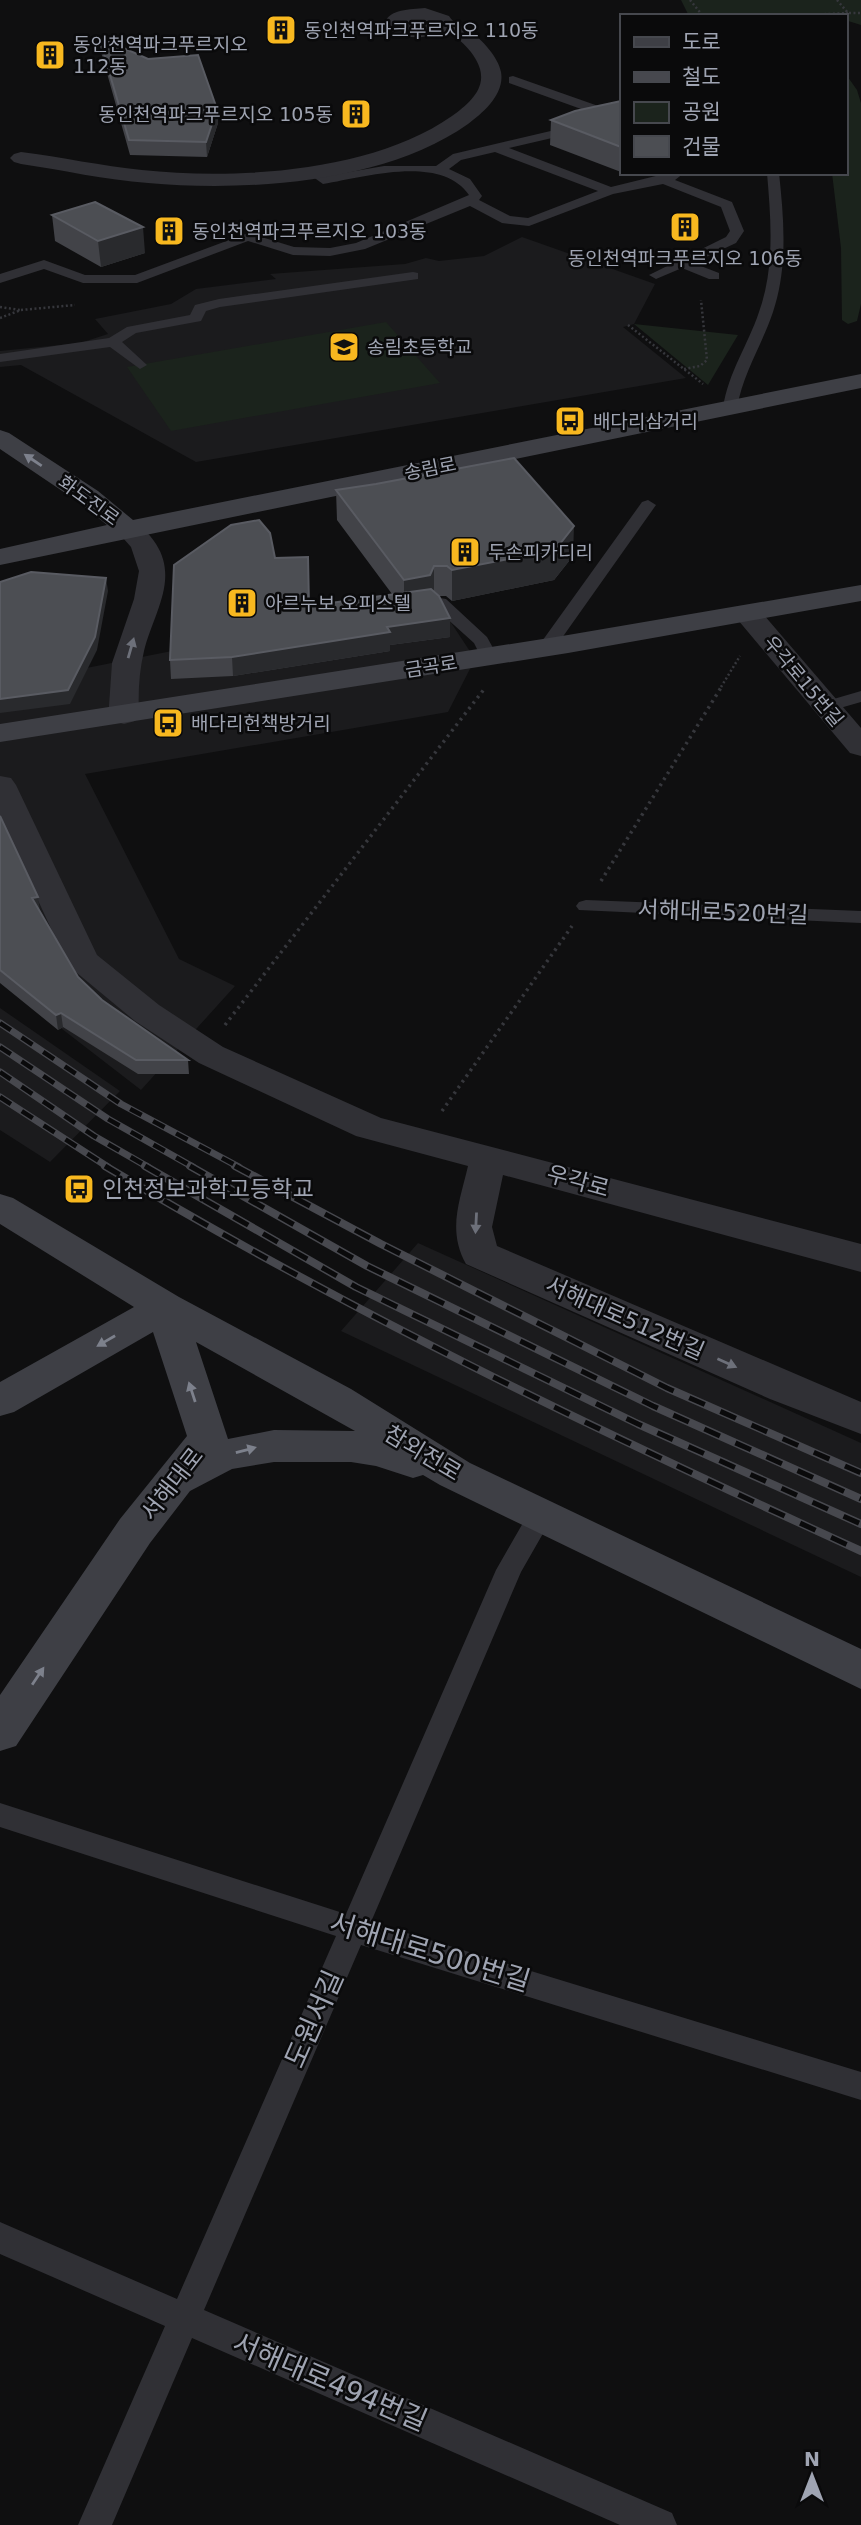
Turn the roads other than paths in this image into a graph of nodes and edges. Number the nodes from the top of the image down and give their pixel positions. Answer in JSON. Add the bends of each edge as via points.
{"nodes":[{"id":1,"x":390,"y":0,"type":"edge"},
{"id":2,"x":513,"y":80,"type":"dead end"},
{"id":3,"x":620,"y":118,"type":"edge"},
{"id":4,"x":620,"y":118,"type":"edge"},
{"id":5,"x":497,"y":148,"type":"junction"},
{"id":6,"x":8,"y":158,"type":"edge"},
{"id":7,"x":440,"y":169,"type":"junction"},
{"id":8,"x":313,"y":171,"type":"junction"},
{"id":9,"x":674,"y":175,"type":"edge"},
{"id":10,"x":773,"y":175,"type":"edge"},
{"id":11,"x":664,"y":180,"type":"junction"},
{"id":12,"x":610,"y":191,"type":"junction"},
{"id":13,"x":471,"y":201,"type":"junction"},
{"id":14,"x":682,"y":263,"type":"junction"},
{"id":15,"x":656,"y":275,"type":"dead end"},
{"id":16,"x":413,"y":276,"type":"dead end"},
{"id":17,"x":715,"y":276,"type":"road end"},
{"id":18,"x":0,"y":279,"type":"edge"},
{"id":19,"x":114,"y":342,"type":"junction"},
{"id":20,"x":0,"y":358,"type":"edge"},
{"id":21,"x":140,"y":365,"type":"dead end"},
{"id":22,"x":861,"y":381,"type":"edge"},
{"id":23,"x":730,"y":408,"type":"junction"},
{"id":24,"x":0,"y":438,"type":"edge"},
{"id":25,"x":0,"y":461,"type":"edge"},
{"id":26,"x":648,"y":505,"type":"dead end"},
{"id":27,"x":128,"y":529,"type":"junction"},
{"id":28,"x":0,"y":557,"type":"edge"},
{"id":29,"x":861,"y":593,"type":"edge"},
{"id":30,"x":440,"y":603,"type":"edge"},
{"id":31,"x":748,"y":614,"type":"junction"},
{"id":32,"x":546,"y":648,"type":"junction"},
{"id":33,"x":491,"y":668,"type":"junction"},
{"id":34,"x":861,"y":696,"type":"edge"},
{"id":35,"x":826,"y":707,"type":"junction"},
{"id":36,"x":124,"y":715,"type":"junction"},
{"id":37,"x":0,"y":733,"type":"edge"},
{"id":38,"x":861,"y":747,"type":"edge"},
{"id":39,"x":0,"y":785,"type":"edge"},
{"id":40,"x":586,"y":906,"type":"road end"},
{"id":41,"x":861,"y":917,"type":"edge"},
{"id":42,"x":489,"y":1157,"type":"junction"},
{"id":43,"x":0,"y":1207,"type":"edge"},
{"id":44,"x":861,"y":1258,"type":"edge"},
{"id":45,"x":165,"y":1307,"type":"junction"},
{"id":46,"x":0,"y":1401,"type":"edge"},
{"id":47,"x":861,"y":1419,"type":"edge"},
{"id":48,"x":455,"y":1474,"type":"junction"},
{"id":49,"x":540,"y":1516,"type":"junction"},
{"id":50,"x":135,"y":1531,"type":"junction"},
{"id":51,"x":861,"y":1670,"type":"edge"},
{"id":52,"x":0,"y":1732,"type":"edge"},
{"id":53,"x":0,"y":1815,"type":"edge"},
{"id":54,"x":353,"y":1929,"type":"junction"},
{"id":55,"x":861,"y":2086,"type":"edge"},
{"id":56,"x":0,"y":2238,"type":"edge"},
{"id":57,"x":184,"y":2318,"type":"junction"},
{"id":58,"x":96,"y":2525,"type":"edge"},
{"id":59,"x":660,"y":2525,"type":"edge"}],
"edges":[{"from":1,"to":8,"type":"street","via":[[410,14],[397,18],[394,24],[401,29],[453,28],[481,51],[491,70],[490,87],[463,120],[439,134],[384,156]]},
{"from":2,"to":3,"type":"lane"},
{"from":4,"to":5,"type":"lane"},
{"from":5,"to":7,"type":"lane","via":[[457,157]]},
{"from":5,"to":12,"type":"lane"},
{"from":6,"to":8,"type":"street","via":[[166,179]]},
{"from":7,"to":8,"type":"lane","via":[[323,180]]},
{"from":7,"to":13,"type":"lane","via":[[461,176],[476,196]]},
{"from":9,"to":11,"type":"lane"},
{"from":10,"to":23,"type":"lane","via":[[779,236],[775,275],[767,312],[732,388]]},
{"from":11,"to":12,"type":"lane"},
{"from":11,"to":14,"type":"lane","via":[[727,205],[737,231],[731,240]]},
{"from":12,"to":13,"type":"lane","via":[[529,222],[507,220]]},
{"from":13,"to":18,"type":"lane","via":[[360,246],[330,252],[293,251],[248,237],[137,279],[83,279],[44,264]]},
{"from":14,"to":15,"type":"lane"},
{"from":14,"to":17,"type":"lane"},
{"from":16,"to":19,"type":"lane","via":[[219,303],[200,308],[197,318],[132,330]]},
{"from":19,"to":20,"type":"lane"},
{"from":19,"to":21,"type":"lane"},
{"from":22,"to":23,"type":"main road","name":"송림로"},
{"from":23,"to":27,"type":"main road","name":"송림로"},
{"from":27,"to":24,"type":"main road","name":"화도진로","one_way":true},
{"from":25,"to":27,"type":"main road","name":"화도진로","via":[[64,502]]},
{"from":26,"to":32,"type":"lane"},
{"from":27,"to":28,"type":"main road","name":"송림로"},
{"from":36,"to":27,"type":"street","one_way":true,"via":[[123,678],[153,587],[153,562],[142,540]]},
{"from":29,"to":31,"type":"main road","name":"금곡로"},
{"from":30,"to":33,"type":"lane","via":[[481,641]]},
{"from":31,"to":32,"type":"main road","name":"금곡로"},
{"from":31,"to":35,"type":"street","name":"우각로15번길"},
{"from":32,"to":33,"type":"main road","name":"금곡로"},
{"from":33,"to":36,"type":"main road","name":"금곡로"},
{"from":34,"to":35,"type":"lane"},
{"from":35,"to":38,"type":"street","name":"우각로15번길"},
{"from":36,"to":37,"type":"main road","name":"금곡로"},
{"from":39,"to":42,"type":"street","name":"우각로","via":[[83,961],[147,1013],[211,1055],[369,1127]]},
{"from":40,"to":41,"type":"lane","name":"서해대로520번길"},
{"from":42,"to":44,"type":"street","name":"우각로"},
{"from":42,"to":47,"type":"street","name":"서해대로512번길","one_way":true,"via":[[473,1227],[480,1254]]},
{"from":43,"to":45,"type":"main road","name":"참외전로"},
{"from":45,"to":46,"type":"main road","one_way":true},
{"from":45,"to":48,"type":"main road","name":"참외전로","via":[[337,1400]]},
{"from":50,"to":45,"type":"main road","name":"서해대로","one_way":true,"via":[[208,1439]]},
{"from":48,"to":49,"type":"main road","name":"참외전로"},
{"from":50,"to":48,"type":"main road","one_way":true,"via":[[196,1466],[253,1447],[372,1449]]},
{"from":49,"to":51,"type":"main road","name":"참외전로"},
{"from":49,"to":54,"type":"lane","name":"도원서길","via":[[509,1570]]},
{"from":52,"to":50,"type":"main road","name":"서해대로","one_way":true},
{"from":53,"to":54,"type":"lane","name":"서해대로500번길"},
{"from":54,"to":55,"type":"lane","name":"서해대로500번길"},
{"from":54,"to":57,"type":"lane","name":"도원서길"},
{"from":56,"to":57,"type":"lane","name":"서해대로494번길"},
{"from":57,"to":58,"type":"lane","name":"도원서길"},
{"from":57,"to":59,"type":"lane","name":"서해대로494번길"}]}
